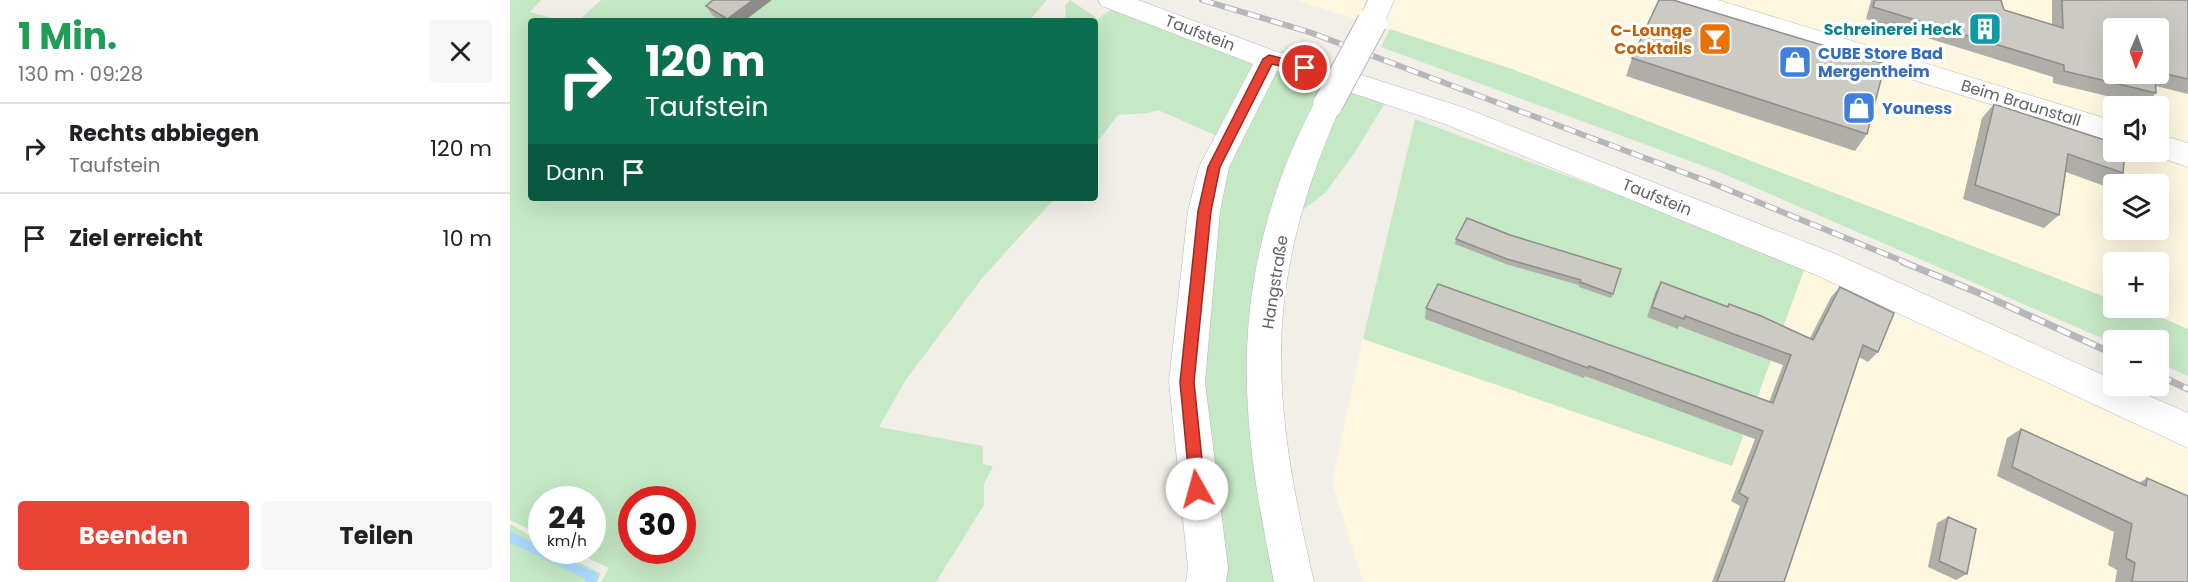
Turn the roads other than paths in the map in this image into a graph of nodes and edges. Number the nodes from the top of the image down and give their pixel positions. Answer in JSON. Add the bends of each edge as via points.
{"nodes":[{"id":1,"x":1110,"y":0,"type":"edge"},
{"id":2,"x":1687,"y":0,"type":"edge"},
{"id":3,"x":1377,"y":11,"type":"edge"},
{"id":4,"x":1269,"y":59,"type":"junction"},
{"id":5,"x":2103,"y":129,"type":"edge"},
{"id":6,"x":2169,"y":149,"type":"edge"},
{"id":7,"x":2188,"y":154,"type":"edge"},
{"id":8,"x":2188,"y":431,"type":"edge"},
{"id":9,"x":1206,"y":582,"type":"edge"},
{"id":10,"x":1294,"y":582,"type":"edge"}],
"edges":[{"from":1,"to":4,"type":"street","name":"Taufstein"},
{"from":2,"to":5,"type":"street","name":"Beim Braunstall"},
{"from":3,"to":10,"type":"street","name":"Hangstraße","bridge":true,"via":[[1328,104],[1294,183],[1273,273],[1264,376],[1267,423],[1275,494]]},
{"from":4,"to":8,"type":"street","name":"Taufstein","via":[[1455,116],[1827,265]]},
{"from":4,"to":9,"type":"street","via":[[1214,167],[1204,211],[1187,382],[1208,568]]},
{"from":6,"to":7,"type":"street"}]}
